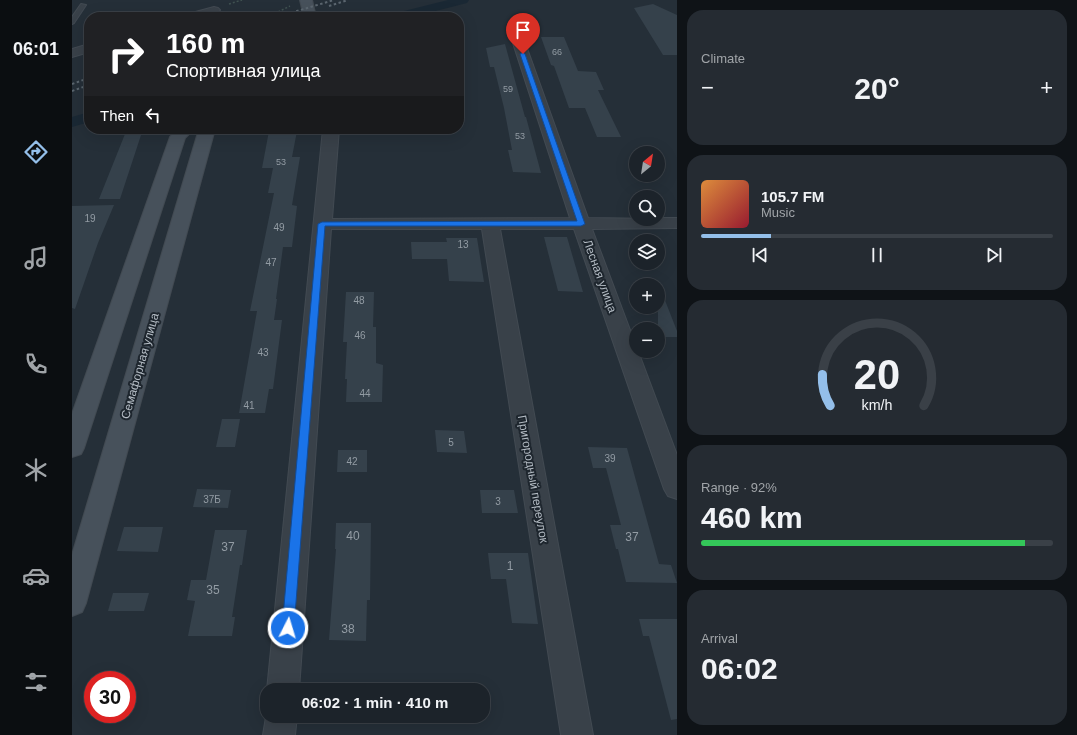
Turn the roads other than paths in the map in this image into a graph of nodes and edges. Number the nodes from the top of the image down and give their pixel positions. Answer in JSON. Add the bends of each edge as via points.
{"nodes":[{"id":1,"x":83,"y":5,"type":"dead end"},
{"id":2,"x":214,"y":10,"type":"dead end"},
{"id":3,"x":208,"y":12,"type":"edge"},
{"id":4,"x":72,"y":22,"type":"edge"},
{"id":5,"x":518,"y":40,"type":"dead end"},
{"id":6,"x":84,"y":49,"type":"edge"},
{"id":7,"x":72,"y":53,"type":"edge"},
{"id":8,"x":182,"y":134,"type":"edge"},
{"id":9,"x":206,"y":134,"type":"edge"},
{"id":10,"x":331,"y":134,"type":"edge"},
{"id":11,"x":677,"y":223,"type":"edge"},
{"id":12,"x":322,"y":224,"type":"junction"},
{"id":13,"x":490,"y":224,"type":"junction"},
{"id":14,"x":581,"y":224,"type":"junction"},
{"id":15,"x":72,"y":448,"type":"edge"},
{"id":16,"x":677,"y":489,"type":"edge"},
{"id":17,"x":72,"y":603,"type":"edge"},
{"id":18,"x":284,"y":683,"type":"edge"},
{"id":19,"x":280,"y":723,"type":"edge"},
{"id":20,"x":279,"y":735,"type":"edge"},
{"id":21,"x":577,"y":735,"type":"edge"}],
"edges":[{"from":1,"to":4,"type":"lane"},
{"from":2,"to":3,"type":"street"},
{"from":5,"to":14,"type":"street","name":"Лесная улица"},
{"from":6,"to":7,"type":"street"},
{"from":8,"to":15,"type":"street"},
{"from":9,"to":17,"type":"street","name":"Семафорная улица"},
{"from":10,"to":12,"type":"street"},
{"from":11,"to":14,"type":"street"},
{"from":12,"to":13,"type":"street"},
{"from":12,"to":18,"type":"street"},
{"from":13,"to":14,"type":"street"},
{"from":13,"to":21,"type":"street","name":"Пригородный переулок"},
{"from":14,"to":16,"type":"street","name":"Лесная улица"},
{"from":19,"to":20,"type":"street"}]}
